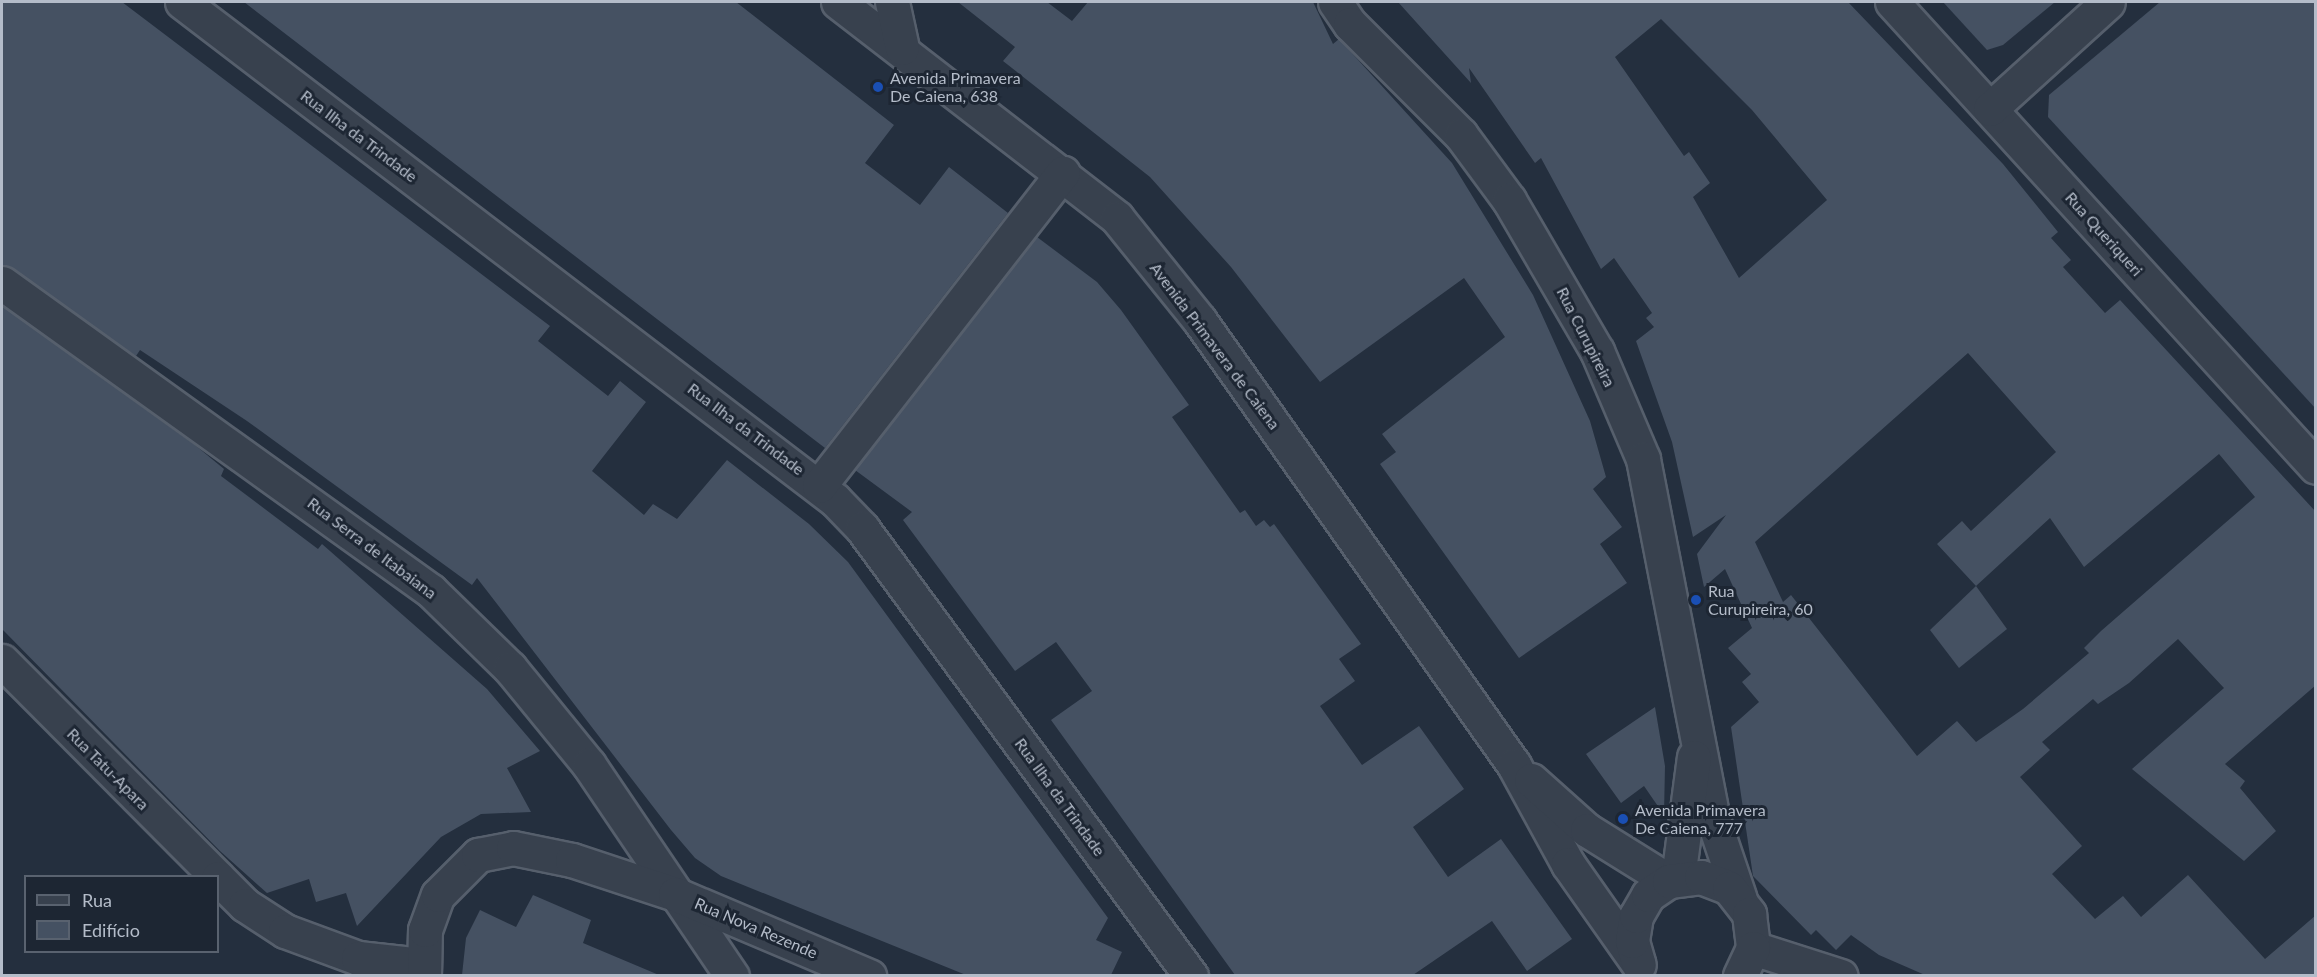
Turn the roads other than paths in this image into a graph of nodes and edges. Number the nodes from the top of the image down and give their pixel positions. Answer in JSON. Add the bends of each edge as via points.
{"nodes":[{"id":1,"x":182,"y":2,"type":"edge"},
{"id":2,"x":838,"y":2,"type":"edge"},
{"id":3,"x":892,"y":2,"type":"edge"},
{"id":4,"x":1335,"y":2,"type":"edge"},
{"id":5,"x":1892,"y":2,"type":"edge"},
{"id":6,"x":2108,"y":2,"type":"edge"},
{"id":7,"x":903,"y":48,"type":"junction"},
{"id":8,"x":1990,"y":109,"type":"junction"},
{"id":9,"x":1064,"y":173,"type":"junction"},
{"id":10,"x":2,"y":283,"type":"edge"},
{"id":11,"x":2316,"y":467,"type":"edge"},
{"id":12,"x":819,"y":486,"type":"junction"},
{"id":13,"x":2,"y":661,"type":"edge"},
{"id":14,"x":1696,"y":741,"type":"junction"},
{"id":15,"x":1514,"y":765,"type":"junction"},
{"id":16,"x":215,"y":875,"type":"edge"},
{"id":17,"x":219,"y":879,"type":"edge"},
{"id":18,"x":1673,"y":879,"type":"junction"},
{"id":19,"x":675,"y":894,"type":"junction"},
{"id":20,"x":1740,"y":899,"type":"junction"},
{"id":21,"x":1746,"y":967,"type":"edge"},
{"id":22,"x":423,"y":970,"type":"edge"},
{"id":23,"x":1643,"y":970,"type":"edge"},
{"id":24,"x":732,"y":975,"type":"edge"},
{"id":25,"x":869,"y":975,"type":"edge"},
{"id":26,"x":1191,"y":975,"type":"edge"},
{"id":27,"x":1841,"y":975,"type":"edge"}],
"edges":[{"from":1,"to":12,"type":"street","name":"Rua Ilha da Trindade"},
{"from":2,"to":7,"type":"street","name":"Avenida Primavera de Caiena"},
{"from":3,"to":7,"type":"street"},
{"from":4,"to":14,"type":"street","name":"Rua Curupireira","via":[[1350,24],[1461,135],[1509,200],[1597,351],[1642,459]]},
{"from":5,"to":8,"type":"street","name":"Rua Queriqueri"},
{"from":6,"to":8,"type":"street"},
{"from":7,"to":9,"type":"street","name":"Avenida Primavera de Caiena"},
{"from":8,"to":11,"type":"street","name":"Rua Queriqueri"},
{"from":9,"to":12,"type":"street"},
{"from":9,"to":15,"type":"street","name":"Avenida Primavera de Caiena","via":[[1117,218],[1200,321]]},
{"from":10,"to":19,"type":"street","name":"Rua Serra de Itabaiana","via":[[431,591],[510,668],[581,756]]},
{"from":12,"to":26,"type":"street","name":"Rua Ilha da Trindade","via":[[862,528]]},
{"from":13,"to":16,"type":"street","name":"Rua Tatu-Apara"},
{"from":14,"to":18,"type":"street","name":"Rua Curupireira"},
{"from":14,"to":20,"type":"street","name":"Rua Curupireira","via":[[1713,819]]},
{"from":15,"to":18,"type":"street","name":"Avenida Primavera de Caiena","via":[[1587,830]]},
{"from":15,"to":23,"type":"street","name":"Avenida Primavera de Caiena","via":[[1568,864]]},
{"from":17,"to":22,"type":"street","name":"Rua Tatu-Apara","via":[[245,905],[285,931],[358,958]]},
{"from":18,"to":20,"type":"street","via":[[1716,880]]},
{"from":18,"to":23,"type":"street","via":[[1648,895],[1636,916],[1632,941]]},
{"from":19,"to":22,"type":"street","name":"Rua Nova Rezende","via":[[572,860],[513,848],[478,855],[438,895],[424,930]]},
{"from":19,"to":24,"type":"street","name":"Rua Serra de Itabaiana"},
{"from":19,"to":25,"type":"street","name":"Rua Nova Rezende"},
{"from":20,"to":21,"type":"street","name":"Rua Curupireira","via":[[1749,914]]},
{"from":21,"to":27,"type":"street"}]}
